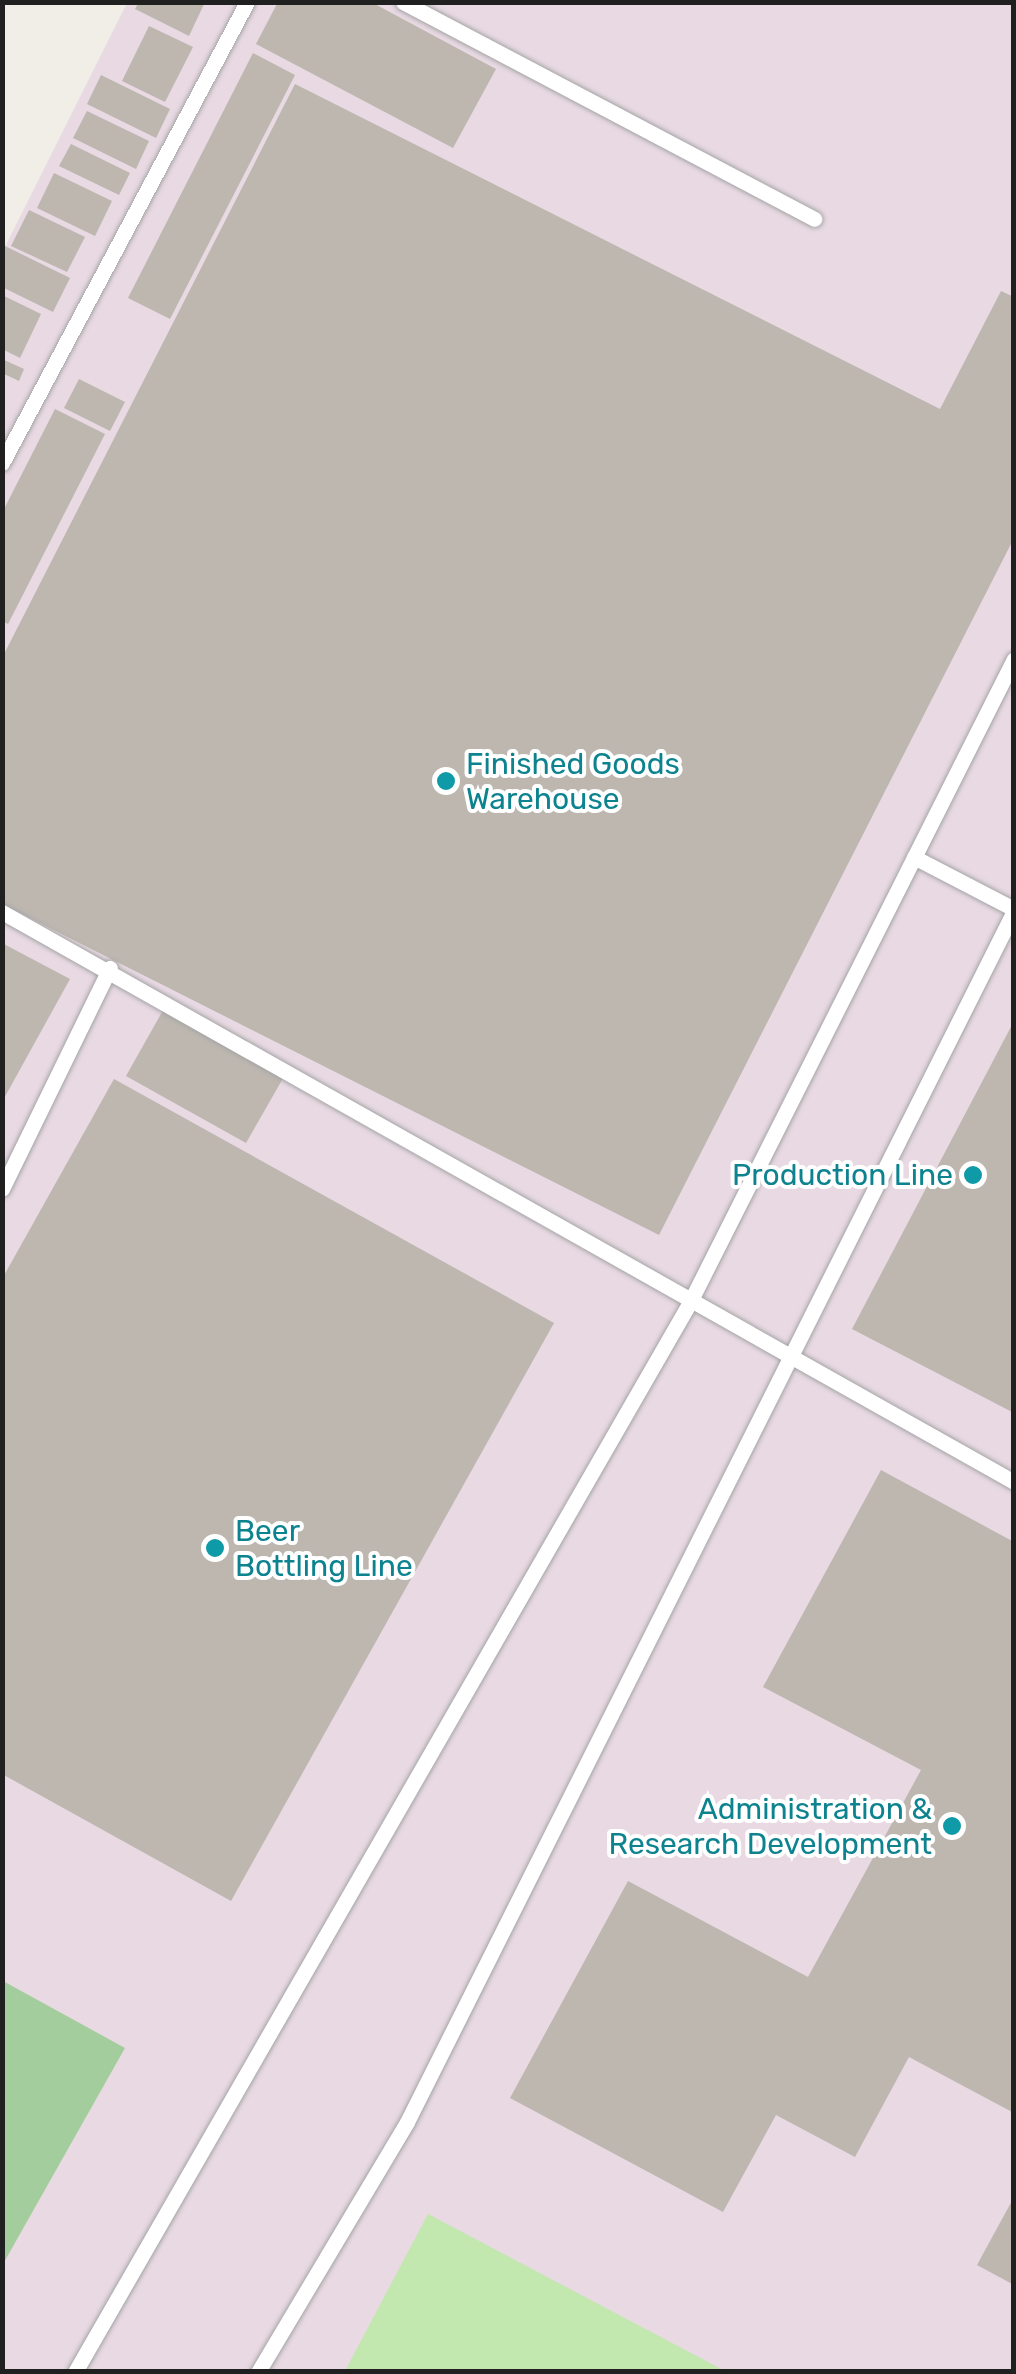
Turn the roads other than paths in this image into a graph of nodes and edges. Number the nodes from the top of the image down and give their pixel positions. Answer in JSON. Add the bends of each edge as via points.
{"nodes":[{"id":1,"x":247,"y":2,"type":"edge"},
{"id":2,"x":403,"y":2,"type":"edge"},
{"id":3,"x":814,"y":219,"type":"dead end"},
{"id":4,"x":2,"y":463,"type":"edge"},
{"id":5,"x":1014,"y":658,"type":"edge"},
{"id":6,"x":914,"y":857,"type":"junction"},
{"id":7,"x":1014,"y":910,"type":"edge"},
{"id":8,"x":2,"y":912,"type":"edge"},
{"id":9,"x":110,"y":968,"type":"junction"},
{"id":10,"x":2,"y":1189,"type":"edge"},
{"id":11,"x":690,"y":1302,"type":"junction"},
{"id":12,"x":788,"y":1354,"type":"junction"},
{"id":13,"x":1014,"y":1482,"type":"edge"},
{"id":14,"x":75,"y":2372,"type":"edge"},
{"id":15,"x":258,"y":2372,"type":"edge"}],
"edges":[{"from":1,"to":4,"type":"lane"},
{"from":2,"to":3,"type":"lane"},
{"from":5,"to":6,"type":"lane"},
{"from":6,"to":7,"type":"lane"},
{"from":6,"to":11,"type":"lane"},
{"from":7,"to":12,"type":"lane"},
{"from":8,"to":9,"type":"lane"},
{"from":9,"to":10,"type":"lane"},
{"from":9,"to":11,"type":"lane"},
{"from":11,"to":12,"type":"lane"},
{"from":11,"to":14,"type":"lane"},
{"from":12,"to":13,"type":"lane"},
{"from":12,"to":15,"type":"lane","via":[[407,2122]]}]}
